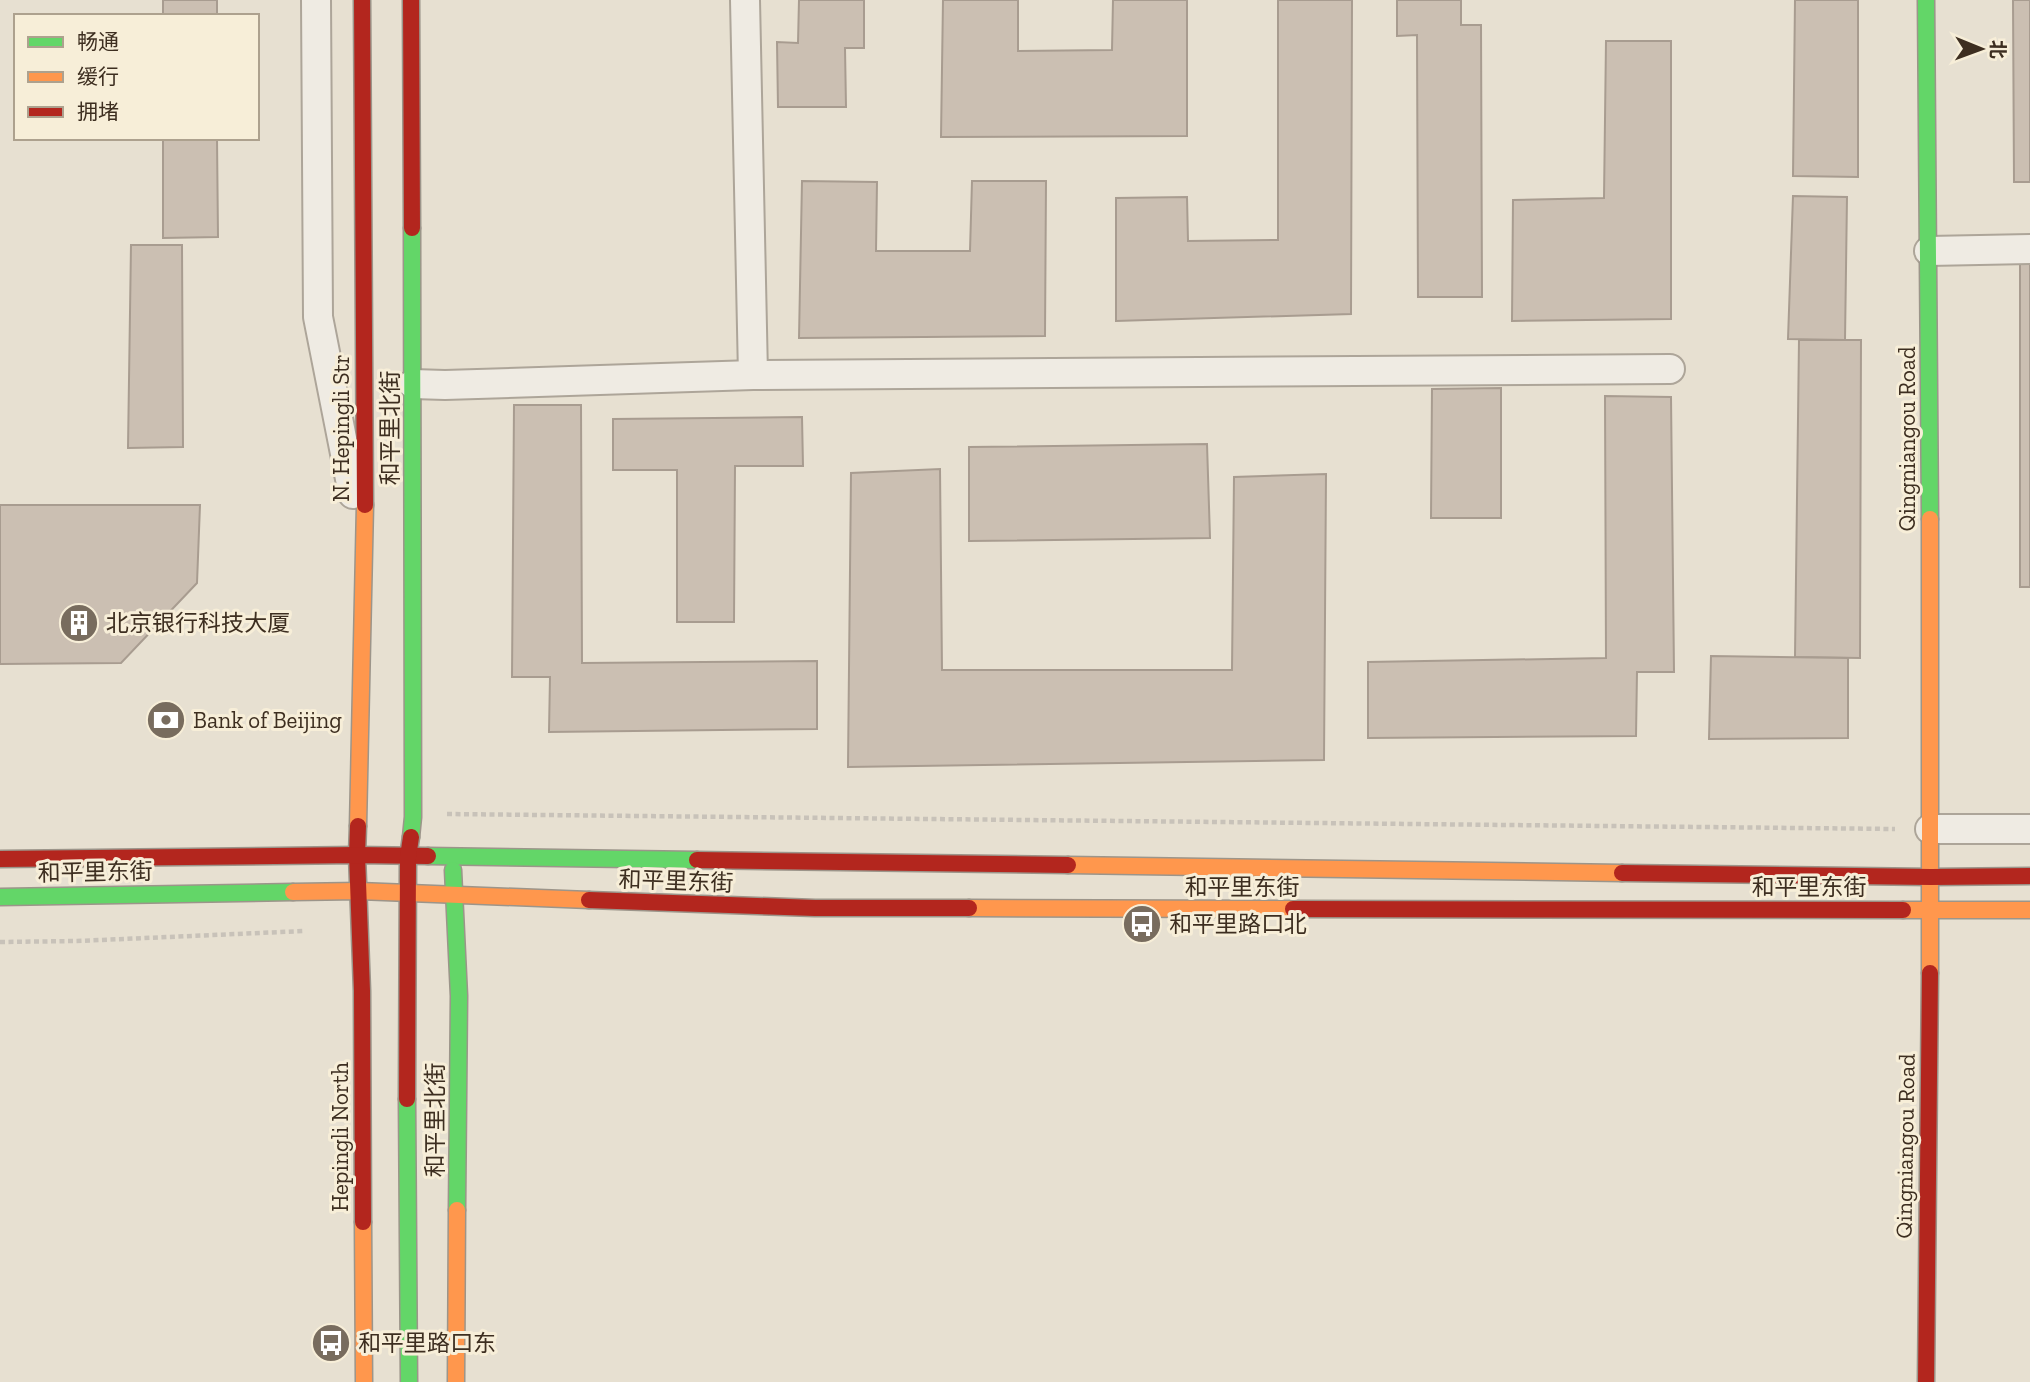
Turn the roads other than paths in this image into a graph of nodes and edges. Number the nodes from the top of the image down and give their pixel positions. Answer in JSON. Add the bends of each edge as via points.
{"nodes":[{"id":1,"x":316,"y":0,"type":"edge"},
{"id":2,"x":362,"y":0,"type":"edge"},
{"id":3,"x":411,"y":0,"type":"edge"},
{"id":4,"x":745,"y":0,"type":"edge"},
{"id":5,"x":1926,"y":0,"type":"edge"},
{"id":6,"x":2030,"y":249,"type":"edge"},
{"id":7,"x":1929,"y":251,"type":"junction"},
{"id":8,"x":1670,"y":369,"type":"dead end"},
{"id":9,"x":753,"y":375,"type":"junction"},
{"id":10,"x":413,"y":384,"type":"junction"},
{"id":11,"x":365,"y":553,"type":"junction"},
{"id":12,"x":1930,"y":829,"type":"junction"},
{"id":13,"x":2030,"y":829,"type":"edge"},
{"id":14,"x":357,"y":855,"type":"junction"},
{"id":15,"x":408,"y":857,"type":"junction"},
{"id":16,"x":452,"y":858,"type":"junction"},
{"id":17,"x":0,"y":859,"type":"edge"},
{"id":18,"x":2030,"y":876,"type":"edge"},
{"id":19,"x":1931,"y":877,"type":"junction"},
{"id":20,"x":359,"y":891,"type":"junction"},
{"id":21,"x":408,"y":893,"type":"junction"},
{"id":22,"x":454,"y":896,"type":"junction"},
{"id":23,"x":0,"y":897,"type":"edge"},
{"id":24,"x":1930,"y":910,"type":"junction"},
{"id":25,"x":2030,"y":910,"type":"edge"},
{"id":26,"x":364,"y":1382,"type":"edge"},
{"id":27,"x":409,"y":1382,"type":"edge"},
{"id":28,"x":456,"y":1382,"type":"edge"},
{"id":29,"x":1926,"y":1382,"type":"edge"}],
"edges":[{"from":1,"to":11,"type":"street","via":[[318,317]]},
{"from":2,"to":11,"type":"street","name":"N. Hepingli Str"},
{"from":3,"to":10,"type":"street","name":"和平里北街"},
{"from":4,"to":9,"type":"street"},
{"from":5,"to":7,"type":"street","name":"Qingniangou Road"},
{"from":6,"to":7,"type":"street"},
{"from":7,"to":12,"type":"street","name":"Qingniangou Road"},
{"from":8,"to":9,"type":"street"},
{"from":9,"to":10,"type":"street"},
{"from":10,"to":15,"type":"street","name":"和平里北街","via":[[413,817]]},
{"from":11,"to":14,"type":"street","name":"N. Hepingli Str"},
{"from":12,"to":13,"type":"street"},
{"from":12,"to":19,"type":"street","name":"Qingniangou Road"},
{"from":14,"to":15,"type":"street","name":"和平里东街"},
{"from":14,"to":17,"type":"street","name":"和平里东街"},
{"from":14,"to":20,"type":"street","name":"Hepingli North"},
{"from":15,"to":16,"type":"street","name":"和平里东街"},
{"from":15,"to":21,"type":"street","name":"和平里北街"},
{"from":16,"to":19,"type":"street","name":"和平里东街"},
{"from":16,"to":22,"type":"street","name":"和平里北街"},
{"from":18,"to":19,"type":"street","name":"和平里东街"},
{"from":19,"to":24,"type":"street","name":"Qingniangou Road"},
{"from":20,"to":21,"type":"street","name":"和平里东街"},
{"from":20,"to":23,"type":"street","name":"和平里东街"},
{"from":20,"to":26,"type":"street","name":"Hepingli North"},
{"from":21,"to":22,"type":"street","name":"和平里东街"},
{"from":21,"to":27,"type":"street","name":"和平里北街"},
{"from":22,"to":24,"type":"street","name":"和平里东街","via":[[815,908]]},
{"from":22,"to":28,"type":"street","name":"和平里北街","via":[[459,996]]},
{"from":24,"to":25,"type":"street","name":"和平里东街"},
{"from":24,"to":29,"type":"street","name":"Qingniangou Road"}]}
